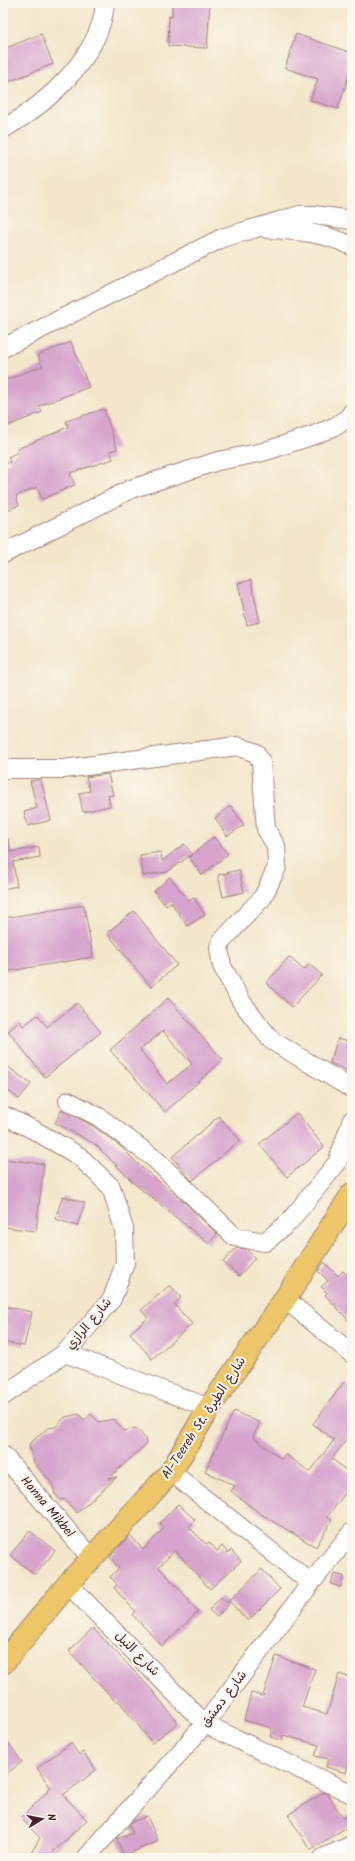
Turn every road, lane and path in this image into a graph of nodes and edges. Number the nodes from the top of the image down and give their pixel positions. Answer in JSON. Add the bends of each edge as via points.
{"nodes":[{"id":1,"x":105,"y":3,"type":"edge"},
{"id":2,"x":3,"y":128,"type":"edge"},
{"id":3,"x":352,"y":220,"type":"edge"},
{"id":4,"x":256,"y":229,"type":"junction"},
{"id":5,"x":352,"y":246,"type":"edge"},
{"id":6,"x":3,"y":348,"type":"edge"},
{"id":7,"x":352,"y":412,"type":"edge"},
{"id":8,"x":3,"y":554,"type":"edge"},
{"id":9,"x":3,"y":769,"type":"edge"},
{"id":10,"x":352,"y":1089,"type":"edge"},
{"id":11,"x":68,"y":1101,"type":"dead end"},
{"id":12,"x":5,"y":1118,"type":"edge"},
{"id":13,"x":352,"y":1120,"type":"edge"},
{"id":14,"x":352,"y":1194,"type":"edge"},
{"id":15,"x":285,"y":1299,"type":"junction"},
{"id":16,"x":66,"y":1353,"type":"junction"},
{"id":17,"x":352,"y":1354,"type":"edge"},
{"id":18,"x":3,"y":1396,"type":"edge"},
{"id":19,"x":210,"y":1408,"type":"junction"},
{"id":20,"x":3,"y":1455,"type":"edge"},
{"id":21,"x":171,"y":1472,"type":"junction"},
{"id":22,"x":352,"y":1532,"type":"edge"},
{"id":23,"x":91,"y":1558,"type":"junction"},
{"id":24,"x":310,"y":1583,"type":"junction"},
{"id":25,"x":68,"y":1584,"type":"junction"},
{"id":26,"x":3,"y":1663,"type":"edge"},
{"id":27,"x":205,"y":1724,"type":"junction"},
{"id":28,"x":352,"y":1794,"type":"edge"},
{"id":29,"x":352,"y":1845,"type":"edge"},
{"id":30,"x":86,"y":1858,"type":"edge"},
{"id":31,"x":324,"y":1858,"type":"edge"}],
"edges":[{"from":1,"to":2,"type":"street","via":[[98,34],[78,65],[60,87],[33,109]]},
{"from":3,"to":4,"type":"street","via":[[300,215],[283,218]]},
{"from":4,"to":5,"type":"street","via":[[297,230]]},
{"from":4,"to":6,"type":"street","via":[[222,238]]},
{"from":7,"to":8,"type":"street","via":[[336,426],[314,435],[131,489]]},
{"from":9,"to":10,"type":"street","via":[[64,769],[237,746],[256,753],[262,762],[266,828],[276,846],[277,867],[263,897],[221,942],[219,948],[222,966],[241,1001],[271,1040]]},
{"from":11,"to":13,"type":"street","via":[[99,1117],[156,1160],[235,1237],[265,1242],[290,1222],[337,1163]]},
{"from":12,"to":16,"type":"street","name":"شارع الرازي","via":[[79,1156],[111,1187],[124,1229],[125,1262],[112,1299]]},
{"from":14,"to":15,"type":"main road","name":"Al-Teereh St. شارع الطيرة"},
{"from":15,"to":17,"type":"street"},
{"from":15,"to":19,"type":"main road","name":"Al-Teereh St. شارع الطيرة"},
{"from":16,"to":18,"type":"street","name":"شارع الرازي"},
{"from":16,"to":19,"type":"street"},
{"from":19,"to":21,"type":"main road","name":"Al-Teereh St. شارع الطيرة"},
{"from":20,"to":23,"type":"street","name":"Hanna Mikbel"},
{"from":21,"to":23,"type":"main road","name":"Al-Teereh St. شارع الطيرة"},
{"from":21,"to":24,"type":"street"},
{"from":22,"to":24,"type":"street","name":"شارع دمشق"},
{"from":23,"to":25,"type":"main road","name":"Al-Teereh St. شارع الطيرة"},
{"from":24,"to":27,"type":"street","name":"شارع دمشق"},
{"from":25,"to":26,"type":"main road","name":"Al-Teereh St. شارع الطيرة"},
{"from":25,"to":27,"type":"street","name":"شارع النيل"},
{"from":27,"to":28,"type":"street"},
{"from":27,"to":30,"type":"street","name":"شارع دمشق"},
{"from":29,"to":31,"type":"street"}]}
